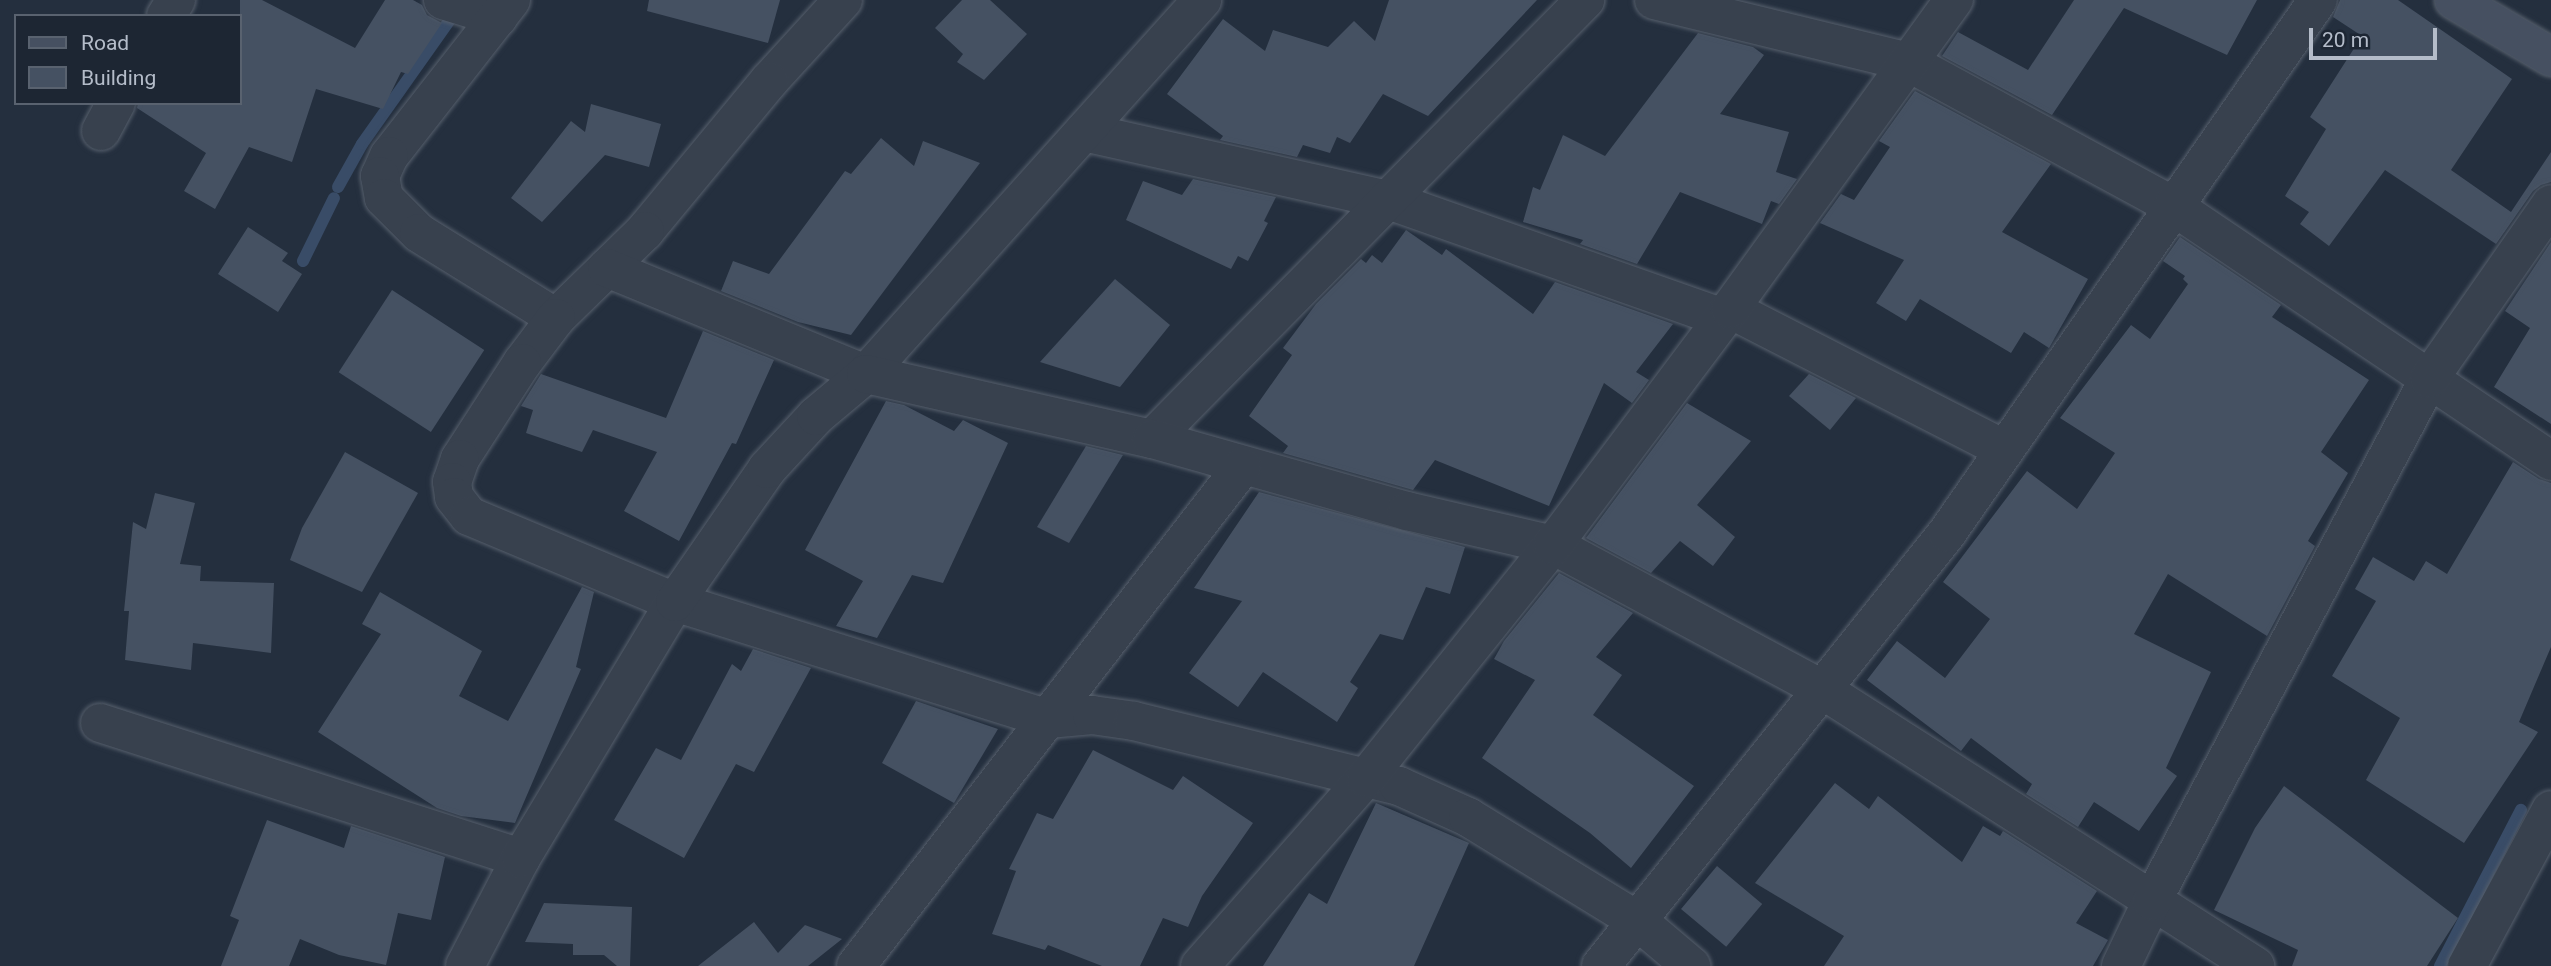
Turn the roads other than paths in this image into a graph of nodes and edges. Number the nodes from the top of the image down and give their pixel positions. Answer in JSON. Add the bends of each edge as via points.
{"nodes":[{"id":1,"x":443,"y":0,"type":"edge"},
{"id":2,"x":843,"y":0,"type":"edge"},
{"id":3,"x":1202,"y":0,"type":"edge"},
{"id":4,"x":1585,"y":0,"type":"edge"},
{"id":5,"x":1654,"y":0,"type":"edge"},
{"id":6,"x":1954,"y":0,"type":"edge"},
{"id":7,"x":2318,"y":0,"type":"edge"},
{"id":8,"x":2454,"y":0,"type":"edge"},
{"id":9,"x":505,"y":9,"type":"edge"},
{"id":10,"x":2551,"y":57,"type":"edge"},
{"id":11,"x":1908,"y":62,"type":"junction"},
{"id":12,"x":1084,"y":132,"type":"junction"},
{"id":13,"x":1388,"y":200,"type":"junction"},
{"id":14,"x":2551,"y":205,"type":"edge"},
{"id":15,"x":2173,"y":206,"type":"junction"},
{"id":16,"x":607,"y":268,"type":"junction"},
{"id":17,"x":1726,"y":314,"type":"junction"},
{"id":18,"x":556,"y":318,"type":"junction"},
{"id":19,"x":866,"y":374,"type":"junction"},
{"id":20,"x":2429,"y":379,"type":"junction"},
{"id":21,"x":1152,"y":439,"type":"junction"},
{"id":22,"x":2004,"y":449,"type":"junction"},
{"id":23,"x":2551,"y":461,"type":"edge"},
{"id":24,"x":1242,"y":467,"type":"junction"},
{"id":25,"x":1553,"y":545,"type":"junction"},
{"id":26,"x":675,"y":602,"type":"junction"},
{"id":27,"x":1823,"y":690,"type":"junction"},
{"id":28,"x":1048,"y":719,"type":"junction"},
{"id":29,"x":100,"y":723,"type":"dead end"},
{"id":30,"x":1366,"y":778,"type":"junction"},
{"id":31,"x":2551,"y":810,"type":"edge"},
{"id":32,"x":521,"y":858,"type":"junction"},
{"id":33,"x":2152,"y":901,"type":"junction"},
{"id":34,"x":1638,"y":921,"type":"junction"},
{"id":35,"x":465,"y":966,"type":"edge"},
{"id":36,"x":856,"y":966,"type":"edge"},
{"id":37,"x":1200,"y":966,"type":"edge"},
{"id":38,"x":1601,"y":966,"type":"edge"},
{"id":39,"x":1690,"y":966,"type":"edge"},
{"id":40,"x":2121,"y":966,"type":"edge"},
{"id":41,"x":2255,"y":966,"type":"edge"},
{"id":42,"x":2468,"y":966,"type":"edge"}],
"edges":[{"from":1,"to":9,"type":"street"},
{"from":2,"to":16,"type":"street","via":[[645,231]]},
{"from":3,"to":12,"type":"street"},
{"from":4,"to":13,"type":"street"},
{"from":5,"to":11,"type":"street"},
{"from":6,"to":11,"type":"street"},
{"from":7,"to":15,"type":"street"},
{"from":8,"to":10,"type":"main road"},
{"from":9,"to":18,"type":"street","via":[[389,156],[380,176],[384,198],[419,233]]},
{"from":11,"to":15,"type":"street"},
{"from":11,"to":17,"type":"street"},
{"from":12,"to":13,"type":"street"},
{"from":12,"to":19,"type":"street"},
{"from":13,"to":17,"type":"street"},
{"from":13,"to":21,"type":"street"},
{"from":14,"to":20,"type":"street"},
{"from":15,"to":20,"type":"street"},
{"from":15,"to":22,"type":"street"},
{"from":16,"to":18,"type":"street"},
{"from":16,"to":19,"type":"street"},
{"from":17,"to":22,"type":"street"},
{"from":17,"to":25,"type":"street"},
{"from":18,"to":26,"type":"street","via":[[460,459],[452,482],[454,497],[469,516]]},
{"from":19,"to":21,"type":"street"},
{"from":19,"to":26,"type":"street","via":[[816,416],[767,469]]},
{"from":20,"to":23,"type":"street"},
{"from":20,"to":33,"type":"street"},
{"from":21,"to":24,"type":"street"},
{"from":22,"to":27,"type":"street","via":[[1947,533]]},
{"from":24,"to":25,"type":"street"},
{"from":24,"to":28,"type":"street"},
{"from":25,"to":27,"type":"street"},
{"from":25,"to":30,"type":"street"},
{"from":26,"to":28,"type":"street"},
{"from":26,"to":32,"type":"street"},
{"from":27,"to":33,"type":"street"},
{"from":27,"to":34,"type":"street"},
{"from":28,"to":30,"type":"street","via":[[1092,715],[1134,720]]},
{"from":28,"to":36,"type":"street"},
{"from":29,"to":32,"type":"street"},
{"from":30,"to":34,"type":"street","via":[[1399,786],[1468,817]]},
{"from":30,"to":37,"type":"street"},
{"from":31,"to":42,"type":"street"},
{"from":32,"to":35,"type":"street"},
{"from":33,"to":40,"type":"street"},
{"from":33,"to":41,"type":"street"},
{"from":34,"to":38,"type":"street"},
{"from":34,"to":39,"type":"street"}]}
